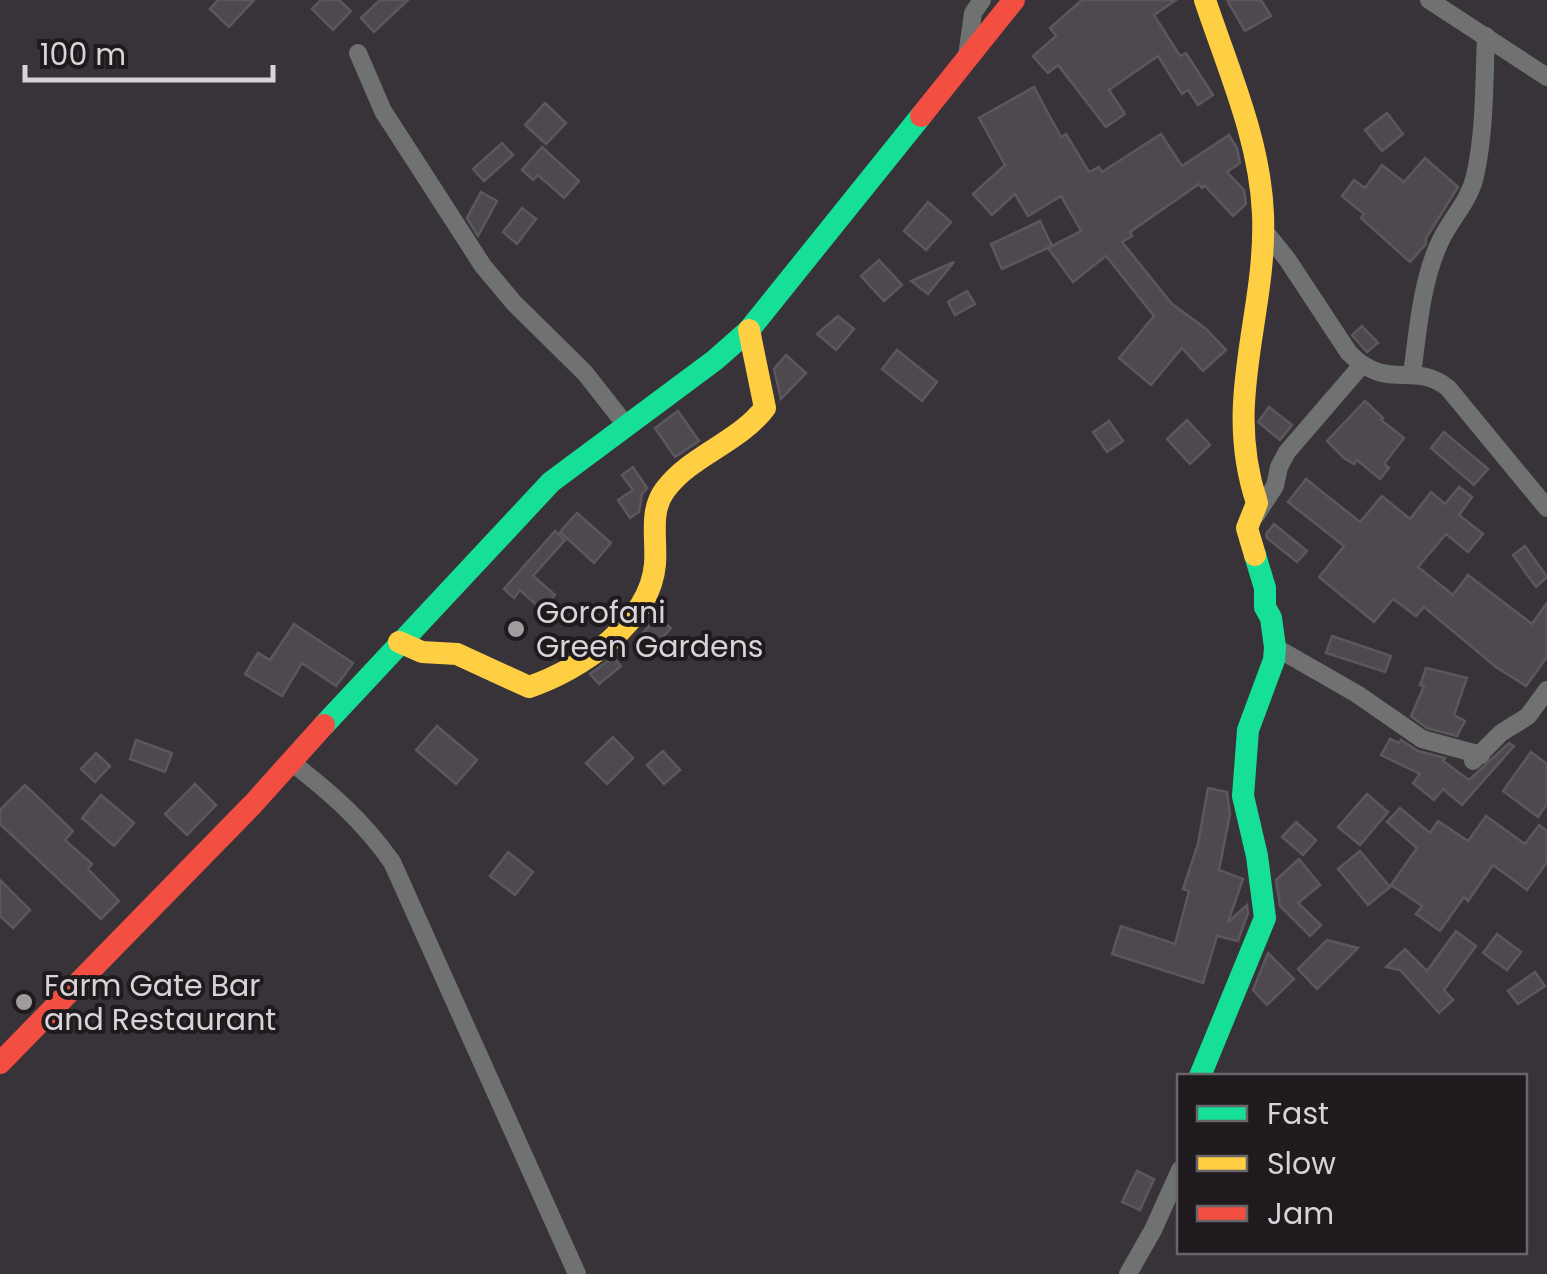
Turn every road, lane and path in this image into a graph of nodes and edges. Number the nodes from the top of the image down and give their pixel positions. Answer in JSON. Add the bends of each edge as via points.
{"nodes":[{"id":1,"x":982,"y":0,"type":"edge"},
{"id":2,"x":1014,"y":0,"type":"edge"},
{"id":3,"x":1205,"y":0,"type":"edge"},
{"id":4,"x":1429,"y":0,"type":"edge"},
{"id":5,"x":1486,"y":36,"type":"junction"},
{"id":6,"x":358,"y":52,"type":"dead end"},
{"id":7,"x":968,"y":56,"type":"junction"},
{"id":8,"x":1547,"y":77,"type":"edge"},
{"id":9,"x":1263,"y":229,"type":"junction"},
{"id":10,"x":749,"y":330,"type":"junction"},
{"id":11,"x":1361,"y":366,"type":"junction"},
{"id":12,"x":1412,"y":374,"type":"junction"},
{"id":13,"x":625,"y":424,"type":"junction"},
{"id":14,"x":1547,"y":508,"type":"edge"},
{"id":15,"x":1247,"y":528,"type":"junction"},
{"id":16,"x":398,"y":642,"type":"junction"},
{"id":17,"x":1279,"y":649,"type":"junction"},
{"id":18,"x":1547,"y":690,"type":"edge"},
{"id":19,"x":291,"y":762,"type":"junction"},
{"id":20,"x":0,"y":1064,"type":"edge"},
{"id":21,"x":1201,"y":1074,"type":"edge"},
{"id":22,"x":1177,"y":1177,"type":"edge"},
{"id":23,"x":578,"y":1274,"type":"edge"},
{"id":24,"x":1128,"y":1274,"type":"edge"}],
"edges":[{"from":1,"to":7,"type":"street","via":[[973,13]]},
{"from":2,"to":7,"type":"street"},
{"from":3,"to":9,"type":"street","via":[[1255,149]]},
{"from":4,"to":5,"type":"street"},
{"from":5,"to":8,"type":"street"},
{"from":5,"to":12,"type":"street","via":[[1475,179],[1438,246]]},
{"from":6,"to":13,"type":"street","via":[[383,111],[483,266],[586,373]]},
{"from":7,"to":10,"type":"street"},
{"from":9,"to":11,"type":"street"},
{"from":9,"to":15,"type":"street","via":[[1242,399],[1246,470],[1257,504]]},
{"from":10,"to":13,"type":"street"},
{"from":10,"to":16,"type":"street","via":[[765,408],[659,498],[654,578],[638,608],[596,650],[529,688],[457,654],[422,652]]},
{"from":11,"to":12,"type":"street","via":[[1376,374]]},
{"from":11,"to":15,"type":"street","via":[[1287,452],[1275,486]]},
{"from":12,"to":14,"type":"street","via":[[1448,388]]},
{"from":13,"to":16,"type":"street","via":[[552,482]]},
{"from":15,"to":17,"type":"street"},
{"from":16,"to":19,"type":"street"},
{"from":17,"to":18,"type":"street","via":[[1422,739],[1475,759],[1528,716]]},
{"from":17,"to":21,"type":"street","via":[[1248,730],[1243,763],[1265,918]]},
{"from":19,"to":20,"type":"street"},
{"from":19,"to":23,"type":"street","via":[[342,802],[392,862]]},
{"from":22,"to":24,"type":"street"}]}
